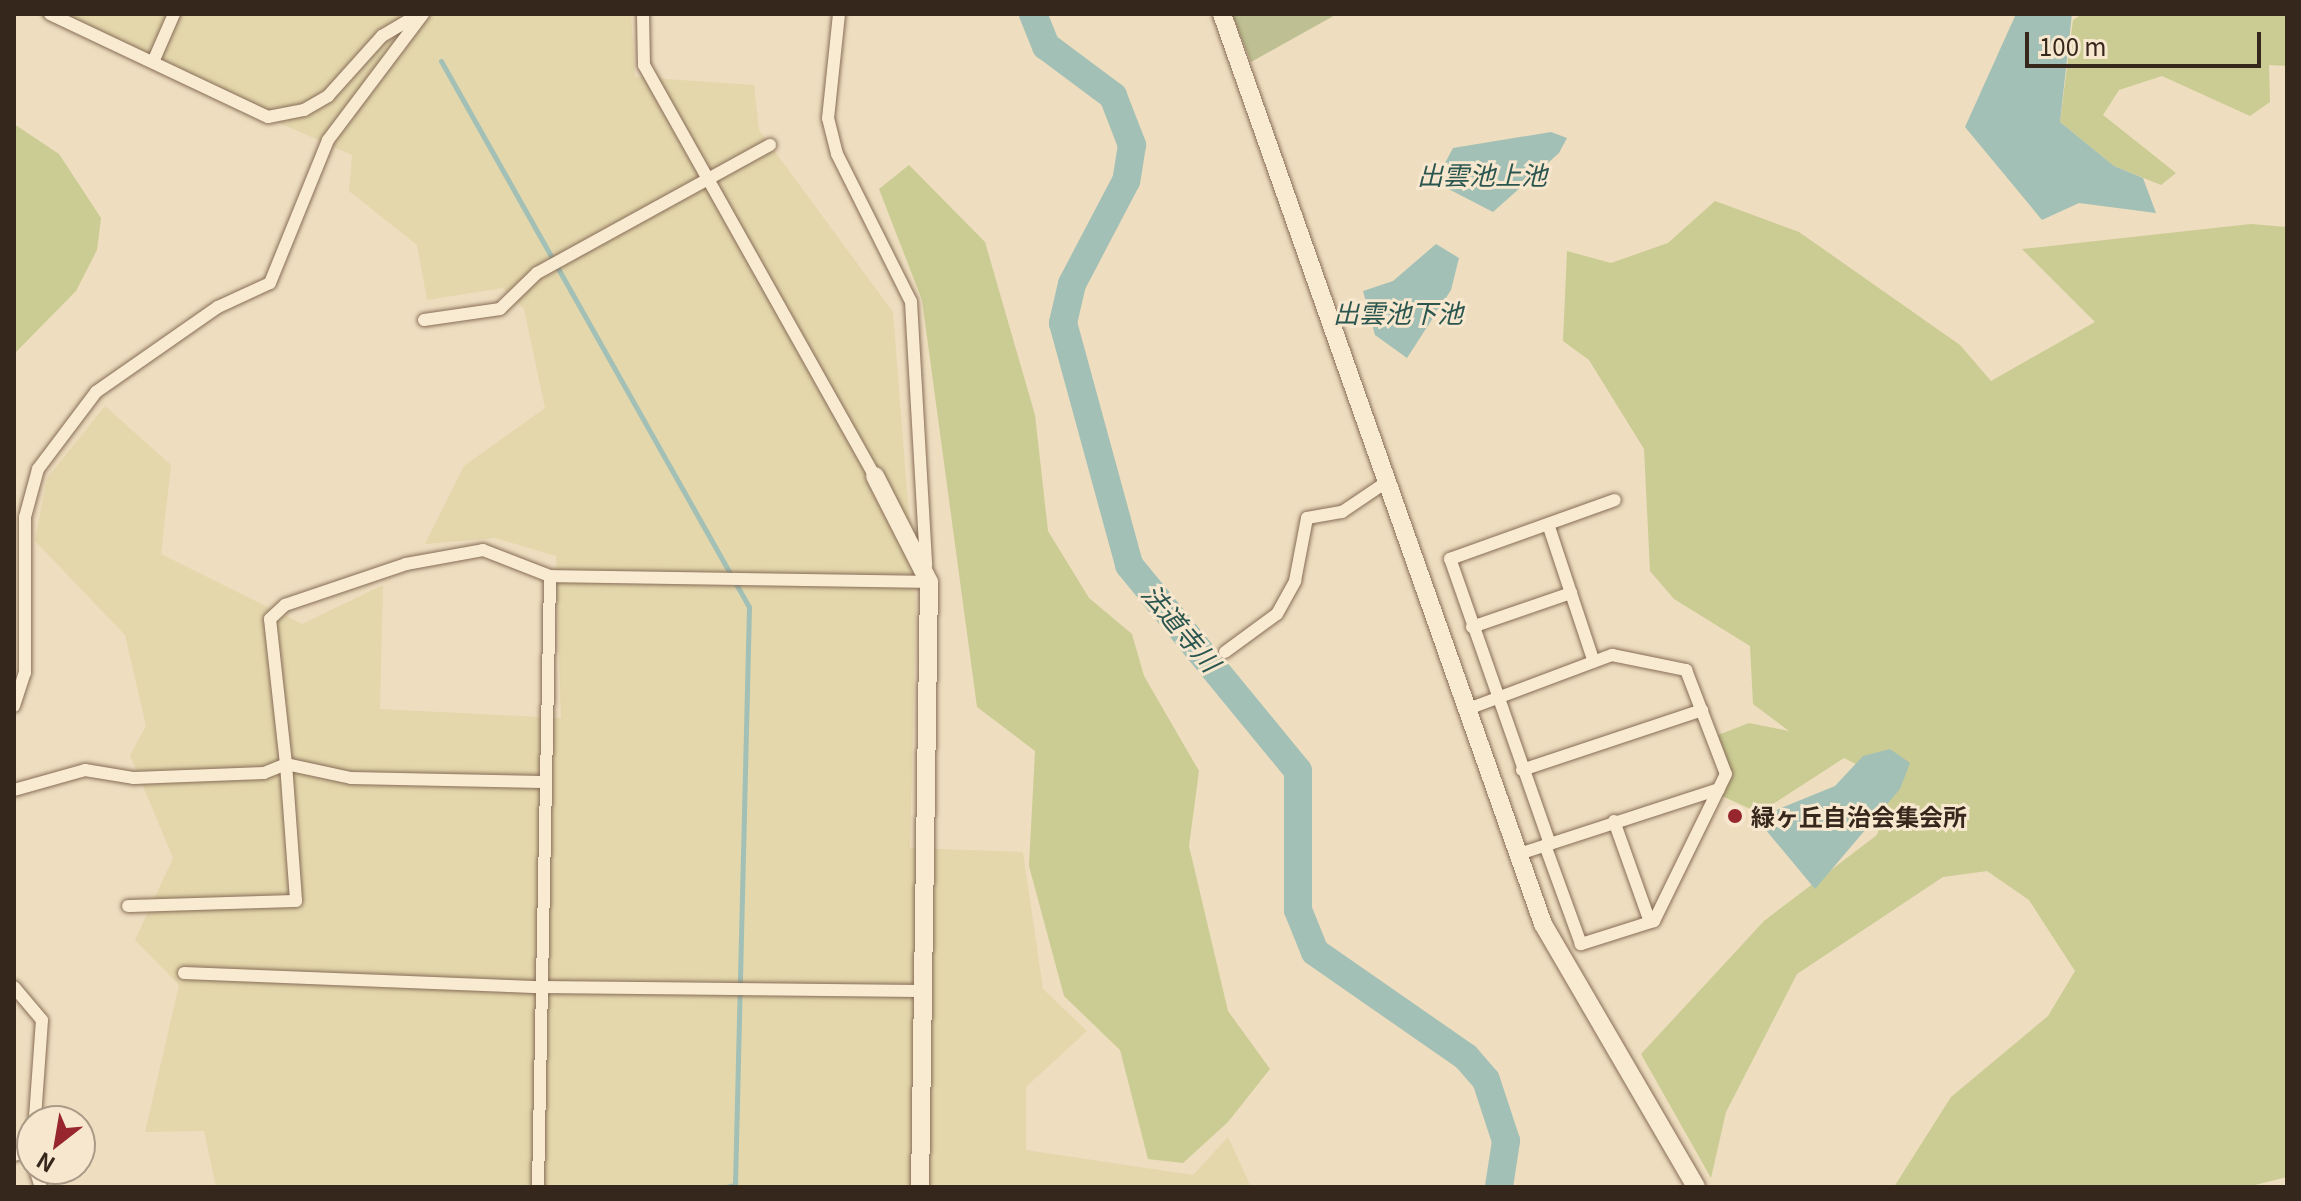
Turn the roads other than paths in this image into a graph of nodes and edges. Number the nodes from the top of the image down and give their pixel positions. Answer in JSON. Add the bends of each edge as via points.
{"nodes":[{"id":1,"x":50,"y":14,"type":"edge"},
{"id":2,"x":174,"y":14,"type":"edge"},
{"id":3,"x":421,"y":14,"type":"edge"},
{"id":4,"x":643,"y":14,"type":"edge"},
{"id":5,"x":839,"y":14,"type":"edge"},
{"id":6,"x":1222,"y":14,"type":"edge"},
{"id":7,"x":153,"y":62,"type":"junction"},
{"id":8,"x":770,"y":145,"type":"dead end"},
{"id":9,"x":708,"y":178,"type":"junction"},
{"id":10,"x":424,"y":320,"type":"dead end"},
{"id":11,"x":875,"y":476,"type":"joint"},
{"id":12,"x":1388,"y":481,"type":"junction"},
{"id":13,"x":1615,"y":500,"type":"dead end"},
{"id":14,"x":1548,"y":524,"type":"junction"},
{"id":15,"x":927,"y":574,"type":"junction"},
{"id":16,"x":550,"y":576,"type":"junction"},
{"id":17,"x":1571,"y":593,"type":"junction"},
{"id":18,"x":1472,"y":627,"type":"junction"},
{"id":19,"x":1225,"y":652,"type":"dead end"},
{"id":20,"x":1594,"y":662,"type":"junction"},
{"id":21,"x":1495,"y":699,"type":"junction"},
{"id":22,"x":14,"y":706,"type":"edge"},
{"id":23,"x":1468,"y":709,"type":"junction"},
{"id":24,"x":1702,"y":710,"type":"junction"},
{"id":25,"x":286,"y":764,"type":"junction"},
{"id":26,"x":1522,"y":770,"type":"junction"},
{"id":27,"x":542,"y":782,"type":"junction"},
{"id":28,"x":1719,"y":789,"type":"junction"},
{"id":29,"x":14,"y":790,"type":"edge"},
{"id":30,"x":1614,"y":821,"type":"junction"},
{"id":31,"x":1547,"y":844,"type":"junction"},
{"id":32,"x":1519,"y":854,"type":"junction"},
{"id":33,"x":128,"y":906,"type":"dead end"},
{"id":34,"x":1650,"y":922,"type":"junction"},
{"id":35,"x":184,"y":973,"type":"dead end"},
{"id":36,"x":14,"y":987,"type":"edge"},
{"id":37,"x":540,"y":987,"type":"junction"},
{"id":38,"x":920,"y":991,"type":"junction"},
{"id":39,"x":35,"y":1105,"type":"edge"},
{"id":40,"x":538,"y":1187,"type":"edge"},
{"id":41,"x":920,"y":1187,"type":"edge"},
{"id":42,"x":1696,"y":1187,"type":"edge"}],
"edges":[{"from":1,"to":7,"type":"street"},
{"from":2,"to":7,"type":"street"},
{"from":3,"to":7,"type":"street","via":[[382,36],[328,96],[268,117]]},
{"from":3,"to":22,"type":"street","via":[[328,140],[270,283],[218,307],[96,392],[38,469],[25,517],[25,673]]},
{"from":4,"to":9,"type":"street","via":[[644,65]]},
{"from":5,"to":15,"type":"street","via":[[828,118],[837,154],[911,302]]},
{"from":6,"to":12,"type":"street"},
{"from":8,"to":9,"type":"street"},
{"from":9,"to":10,"type":"street","via":[[537,273],[500,309]]},
{"from":9,"to":11,"type":"street"},
{"from":11,"to":15,"type":"street"},
{"from":12,"to":19,"type":"street","via":[[1342,512],[1307,518],[1295,581],[1277,614]]},
{"from":12,"to":23,"type":"street"},
{"from":13,"to":14,"type":"street"},
{"from":14,"to":17,"type":"street"},
{"from":14,"to":18,"type":"street","via":[[1450,559]]},
{"from":15,"to":16,"type":"street"},
{"from":15,"to":38,"type":"street"},
{"from":16,"to":25,"type":"street","via":[[483,550],[406,564],[285,605],[270,619]]},
{"from":16,"to":27,"type":"street"},
{"from":17,"to":18,"type":"street"},
{"from":17,"to":20,"type":"street"},
{"from":18,"to":21,"type":"street"},
{"from":20,"to":21,"type":"street"},
{"from":20,"to":24,"type":"street","via":[[1612,655],[1686,670]]},
{"from":21,"to":23,"type":"street"},
{"from":21,"to":26,"type":"street"},
{"from":23,"to":32,"type":"street"},
{"from":24,"to":26,"type":"street"},
{"from":24,"to":28,"type":"street","via":[[1726,774]]},
{"from":25,"to":27,"type":"street","via":[[351,778]]},
{"from":25,"to":29,"type":"street","via":[[264,773],[134,778],[85,770]]},
{"from":25,"to":33,"type":"street","via":[[296,901]]},
{"from":26,"to":31,"type":"street"},
{"from":27,"to":37,"type":"street"},
{"from":28,"to":30,"type":"street"},
{"from":28,"to":34,"type":"street"},
{"from":30,"to":31,"type":"street"},
{"from":30,"to":34,"type":"street"},
{"from":31,"to":32,"type":"street"},
{"from":31,"to":34,"type":"street","via":[[1581,944]]},
{"from":32,"to":42,"type":"street","via":[[1561,964]]},
{"from":35,"to":37,"type":"street"},
{"from":36,"to":39,"type":"street","via":[[42,1020]]},
{"from":37,"to":38,"type":"street"},
{"from":37,"to":40,"type":"street"},
{"from":38,"to":41,"type":"street"}]}
